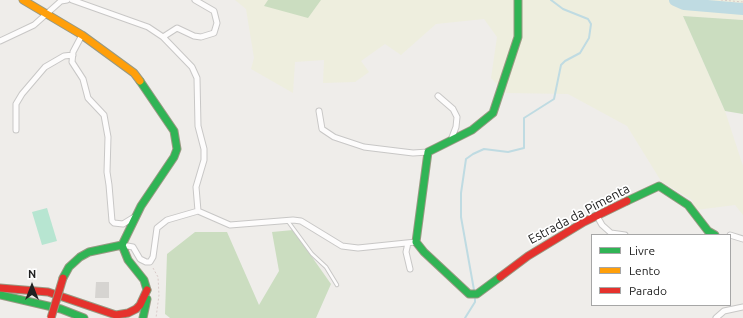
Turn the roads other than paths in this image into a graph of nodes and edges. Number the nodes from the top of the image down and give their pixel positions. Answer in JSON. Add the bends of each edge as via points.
{"nodes":[{"id":1,"x":23,"y":0,"type":"edge"},
{"id":2,"x":67,"y":0,"type":"edge"},
{"id":3,"x":72,"y":0,"type":"edge"},
{"id":4,"x":195,"y":0,"type":"edge"},
{"id":5,"x":518,"y":0,"type":"edge"},
{"id":6,"x":61,"y":1,"type":"edge"},
{"id":7,"x":47,"y":13,"type":"junction"},
{"id":8,"x":82,"y":35,"type":"junction"},
{"id":9,"x":162,"y":37,"type":"junction"},
{"id":10,"x":0,"y":40,"type":"edge"},
{"id":11,"x":73,"y":54,"type":"junction"},
{"id":12,"x":438,"y":96,"type":"dead end"},
{"id":13,"x":319,"y":111,"type":"dead end"},
{"id":14,"x":16,"y":130,"type":"dead end"},
{"id":15,"x":450,"y":141,"type":"junction"},
{"id":16,"x":428,"y":152,"type":"junction"},
{"id":17,"x":198,"y":211,"type":"junction"},
{"id":18,"x":137,"y":215,"type":"junction"},
{"id":19,"x":597,"y":216,"type":"junction"},
{"id":20,"x":287,"y":220,"type":"junction"},
{"id":21,"x":618,"y":234,"type":"edge"},
{"id":22,"x":713,"y":234,"type":"edge"},
{"id":23,"x":731,"y":235,"type":"edge"},
{"id":24,"x":743,"y":239,"type":"edge"},
{"id":25,"x":416,"y":242,"type":"junction"},
{"id":26,"x":408,"y":243,"type":"junction"},
{"id":27,"x":122,"y":244,"type":"junction"},
{"id":28,"x":410,"y":269,"type":"dead end"},
{"id":29,"x":337,"y":285,"type":"dead end"},
{"id":30,"x":0,"y":288,"type":"edge"},
{"id":31,"x":147,"y":290,"type":"junction"},
{"id":32,"x":0,"y":295,"type":"edge"},
{"id":33,"x":743,"y":307,"type":"edge"},
{"id":34,"x":136,"y":309,"type":"junction"},
{"id":35,"x":70,"y":312,"type":"junction"},
{"id":36,"x":143,"y":317,"type":"edge"},
{"id":37,"x":51,"y":318,"type":"edge"},
{"id":38,"x":84,"y":318,"type":"edge"},
{"id":39,"x":92,"y":318,"type":"edge"},
{"id":40,"x":106,"y":318,"type":"edge"},
{"id":41,"x":131,"y":318,"type":"edge"},
{"id":42,"x":716,"y":318,"type":"edge"}],
"edges":[{"from":1,"to":7,"type":"street"},
{"from":2,"to":6,"type":"street"},
{"from":3,"to":9,"type":"street","via":[[148,27]]},
{"from":4,"to":9,"type":"street","via":[[214,11],[217,23],[214,33],[201,37],[176,28]]},
{"from":5,"to":15,"type":"street","via":[[518,37],[493,113],[472,130]]},
{"from":6,"to":7,"type":"street"},
{"from":7,"to":8,"type":"street"},
{"from":7,"to":10,"type":"street","via":[[30,27]]},
{"from":8,"to":11,"type":"street"},
{"from":8,"to":18,"type":"street","via":[[134,73],[174,131],[177,149],[174,157]]},
{"from":9,"to":17,"type":"street","via":[[192,67],[197,78],[198,126],[204,149],[204,160],[196,187]]},
{"from":11,"to":14,"type":"street","via":[[45,67],[22,94],[16,104]]},
{"from":11,"to":18,"type":"street","via":[[72,62],[83,79],[88,98],[104,115],[106,172],[112,221],[123,224]]},
{"from":12,"to":15,"type":"street","via":[[453,109],[457,117]]},
{"from":13,"to":16,"type":"street","via":[[322,129],[334,137],[364,147],[413,153]]},
{"from":15,"to":16,"type":"street"},
{"from":16,"to":25,"type":"street"},
{"from":17,"to":20,"type":"street","via":[[230,224]]},
{"from":17,"to":27,"type":"street","via":[[167,220],[157,228],[150,262],[140,259],[133,247]]},
{"from":18,"to":27,"type":"street"},
{"from":19,"to":21,"type":"street","via":[[611,233]]},
{"from":19,"to":22,"type":"street","name":"Estrada da Pimenta","via":[[659,186],[688,205],[708,232]]},
{"from":19,"to":25,"type":"street","name":"Estrada da Pimenta","via":[[528,256],[477,294],[469,294]]},
{"from":20,"to":26,"type":"street","via":[[306,224],[342,246],[358,248]]},
{"from":20,"to":29,"type":"lane","via":[[312,254],[326,267]]},
{"from":23,"to":24,"type":"street"},
{"from":25,"to":26,"type":"street"},
{"from":26,"to":28,"type":"street","via":[[406,252]]},
{"from":27,"to":31,"type":"street","via":[[128,260],[144,280]]},
{"from":27,"to":37,"type":"street","bridge":true,"via":[[89,252],[70,267],[63,278]]},
{"from":30,"to":34,"type":"street","via":[[48,292],[116,315]]},
{"from":30,"to":40,"type":"street","via":[[52,297],[73,303]]},
{"from":31,"to":34,"type":"street"},
{"from":31,"to":36,"type":"street"},
{"from":32,"to":35,"type":"street"},
{"from":33,"to":42,"type":"street","via":[[724,311]]},
{"from":34,"to":41,"type":"street"},
{"from":35,"to":38,"type":"street"},
{"from":35,"to":39,"type":"street"}]}
